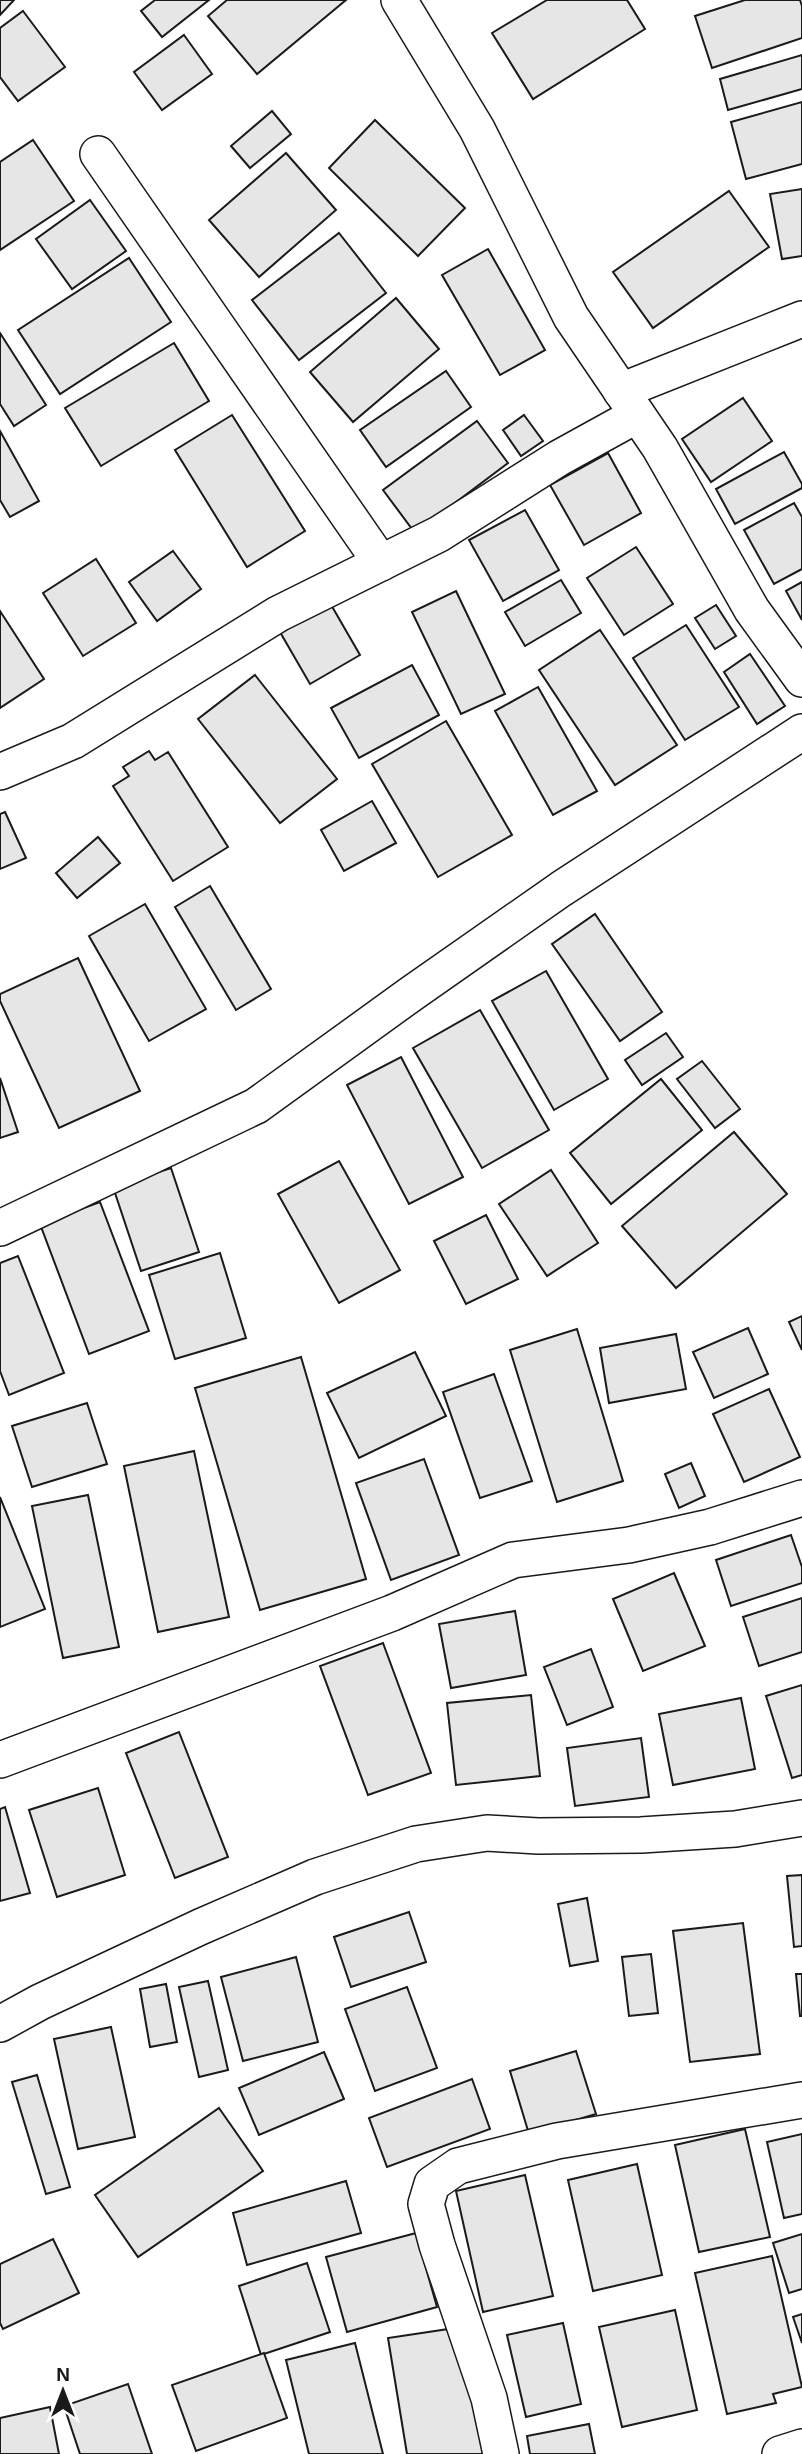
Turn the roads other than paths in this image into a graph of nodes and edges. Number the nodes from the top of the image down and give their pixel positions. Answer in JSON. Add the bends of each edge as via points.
{"nodes":[{"id":1,"x":399,"y":0,"type":"edge"},
{"id":2,"x":99,"y":154,"type":"dead end"},
{"id":3,"x":802,"y":319,"type":"edge"},
{"id":4,"x":629,"y":403,"type":"junction"},
{"id":5,"x":381,"y":563,"type":"junction"},
{"id":6,"x":802,"y":679,"type":"edge"},
{"id":7,"x":802,"y":732,"type":"edge"},
{"id":8,"x":0,"y":772,"type":"edge"},
{"id":9,"x":0,"y":1228,"type":"edge"},
{"id":10,"x":802,"y":1498,"type":"edge"},
{"id":11,"x":0,"y":1760,"type":"edge"},
{"id":12,"x":802,"y":1818,"type":"edge"},
{"id":13,"x":0,"y":2024,"type":"edge"},
{"id":14,"x":802,"y":2101,"type":"edge"},
{"id":15,"x":802,"y":2447,"type":"edge"},
{"id":16,"x":500,"y":2454,"type":"edge"},
{"id":17,"x":780,"y":2454,"type":"edge"}],
"edges":[{"from":1,"to":4,"type":"street","via":[[477,129],[571,317]]},
{"from":2,"to":5,"type":"street"},
{"from":3,"to":4,"type":"street"},
{"from":4,"to":5,"type":"street","via":[[559,458],[439,534]]},
{"from":4,"to":6,"type":"street","via":[[660,448],[752,610]]},
{"from":5,"to":8,"type":"street","via":[[278,614],[73,741]]},
{"from":7,"to":9,"type":"street","via":[[561,889],[256,1106]]},
{"from":10,"to":11,"type":"street","via":[[710,1527],[629,1545],[513,1560],[392,1613]]},
{"from":12,"to":13,"type":"street","via":[[735,1829],[641,1835],[487,1833],[416,1844],[316,1877]]},
{"from":14,"to":16,"type":"street","via":[[557,2141],[458,2166],[432,2184],[426,2204],[489,2398]]},
{"from":15,"to":17,"type":"street"}]}
